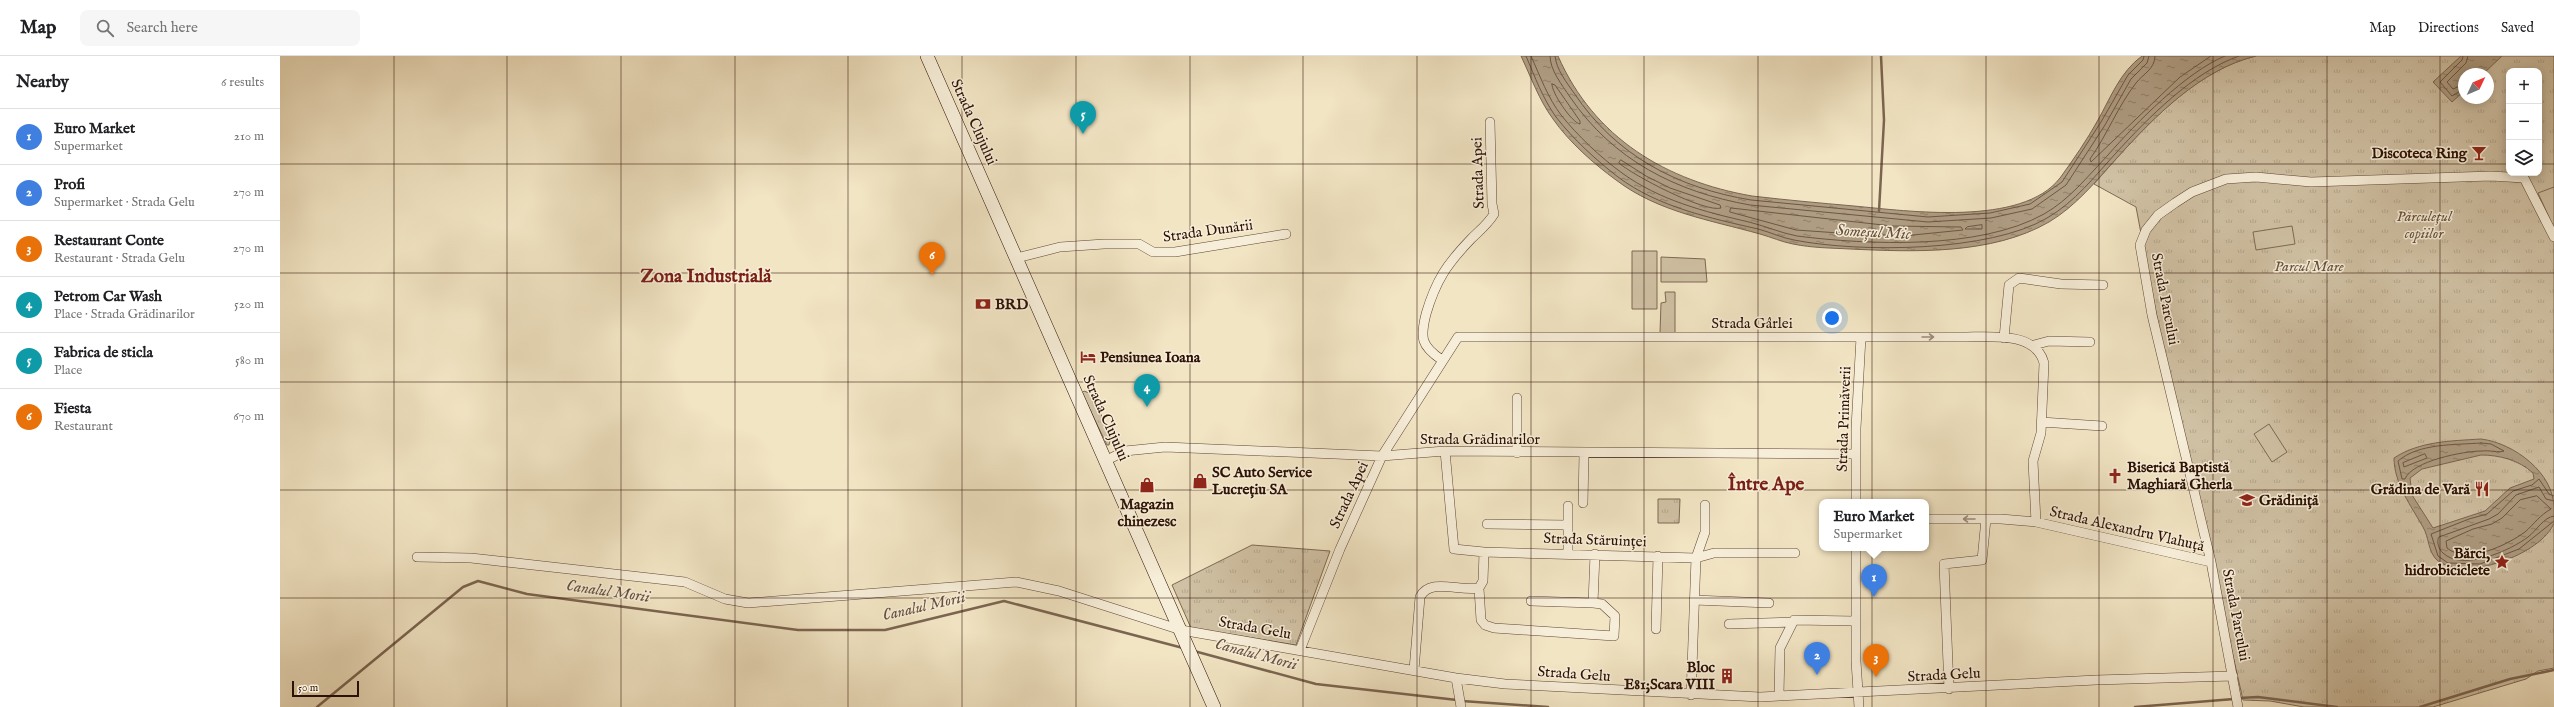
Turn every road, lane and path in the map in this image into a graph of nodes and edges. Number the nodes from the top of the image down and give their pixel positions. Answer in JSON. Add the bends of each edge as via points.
{"nodes":[{"id":1,"x":927,"y":56,"type":"edge"},
{"id":2,"x":1490,"y":122,"type":"dead end"},
{"id":3,"x":1286,"y":234,"type":"dead end"},
{"id":4,"x":2554,"y":237,"type":"edge"},
{"id":5,"x":1017,"y":258,"type":"junction"},
{"id":6,"x":2103,"y":285,"type":"dead end"},
{"id":7,"x":1458,"y":337,"type":"joint"},
{"id":8,"x":1861,"y":337,"type":"junction"},
{"id":9,"x":2004,"y":338,"type":"junction"},
{"id":10,"x":2090,"y":342,"type":"dead end"},
{"id":11,"x":2034,"y":345,"type":"junction"},
{"id":12,"x":1442,"y":360,"type":"junction"},
{"id":13,"x":1516,"y":398,"type":"dead end"},
{"id":14,"x":2041,"y":422,"type":"junction"},
{"id":15,"x":2102,"y":426,"type":"dead end"},
{"id":16,"x":1444,"y":451,"type":"junction"},
{"id":17,"x":1517,"y":453,"type":"junction"},
{"id":18,"x":1584,"y":453,"type":"junction"},
{"id":19,"x":1856,"y":454,"type":"junction"},
{"id":20,"x":1382,"y":456,"type":"junction"},
{"id":21,"x":1107,"y":460,"type":"junction"},
{"id":22,"x":1856,"y":499,"type":"edge"},
{"id":23,"x":1582,"y":503,"type":"dead end"},
{"id":24,"x":1705,"y":505,"type":"dead end"},
{"id":25,"x":1568,"y":506,"type":"dead end"},
{"id":26,"x":1929,"y":519,"type":"edge"},
{"id":27,"x":1986,"y":519,"type":"junction"},
{"id":28,"x":2036,"y":522,"type":"junction"},
{"id":29,"x":1487,"y":524,"type":"dead end"},
{"id":30,"x":1568,"y":525,"type":"junction"},
{"id":31,"x":1856,"y":551,"type":"edge"},
{"id":32,"x":1484,"y":552,"type":"junction"},
{"id":33,"x":1568,"y":553,"type":"junction"},
{"id":34,"x":1795,"y":553,"type":"dead end"},
{"id":35,"x":1595,"y":554,"type":"junction"},
{"id":36,"x":1658,"y":556,"type":"junction"},
{"id":37,"x":417,"y":557,"type":"dead end"},
{"id":38,"x":1696,"y":558,"type":"junction"},
{"id":39,"x":2211,"y":562,"type":"junction"},
{"id":40,"x":1479,"y":588,"type":"junction"},
{"id":41,"x":1694,"y":600,"type":"junction"},
{"id":42,"x":1531,"y":601,"type":"dead end"},
{"id":43,"x":1769,"y":602,"type":"dead end"},
{"id":44,"x":1593,"y":603,"type":"junction"},
{"id":45,"x":1855,"y":621,"type":"junction"},
{"id":46,"x":1793,"y":622,"type":"junction"},
{"id":47,"x":1729,"y":624,"type":"dead end"},
{"id":48,"x":1656,"y":629,"type":"dead end"},
{"id":49,"x":1183,"y":635,"type":"junction"},
{"id":50,"x":1300,"y":650,"type":"junction"},
{"id":51,"x":1414,"y":670,"type":"junction"},
{"id":52,"x":1456,"y":678,"type":"junction"},
{"id":53,"x":2234,"y":680,"type":"junction"},
{"id":54,"x":1949,"y":689,"type":"junction"},
{"id":55,"x":1857,"y":693,"type":"junction"},
{"id":56,"x":1691,"y":695,"type":"junction"},
{"id":57,"x":1779,"y":695,"type":"junction"},
{"id":58,"x":2238,"y":705,"type":"edge"},
{"id":59,"x":1214,"y":707,"type":"edge"},
{"id":60,"x":1461,"y":707,"type":"edge"},
{"id":61,"x":1859,"y":707,"type":"edge"}],
"edges":[{"from":1,"to":5,"type":"main road","name":"Strada Clujului"},
{"from":2,"to":12,"type":"street","name":"Strada Apei","via":[[1494,214],[1453,258],[1434,286],[1423,325],[1423,340],[1428,350]]},
{"from":3,"to":5,"type":"street","name":"Strada Dunării","via":[[1175,252],[1153,252],[1139,244],[1104,244],[1060,247]]},
{"from":4,"to":39,"type":"street","name":"Strada Parcului","via":[[2524,178],[2491,176],[2311,182],[2256,178],[2226,179],[2192,192],[2158,215],[2146,230],[2140,245],[2152,315]]},
{"from":5,"to":21,"type":"main road","name":"Strada Clujului"},
{"from":6,"to":9,"type":"street","via":[[2060,284],[2019,278],[2014,280],[2009,285]]},
{"from":7,"to":8,"type":"street","name":"Strada Gârlei"},
{"from":7,"to":12,"type":"street","name":"Strada Apei"},
{"from":8,"to":9,"type":"street","name":"Strada Gârlei","one_way":true},
{"from":8,"to":19,"type":"street","name":"Strada Primăverii"},
{"from":9,"to":11,"type":"street","name":"Strada Gârlei","via":[[2023,340]]},
{"from":10,"to":11,"type":"street","via":[[2049,341]]},
{"from":11,"to":14,"type":"street","name":"Strada Alexandru Vlahuță","via":[[2041,353],[2044,363]]},
{"from":12,"to":20,"type":"street","name":"Strada Apei"},
{"from":13,"to":17,"type":"street"},
{"from":14,"to":15,"type":"street"},
{"from":14,"to":28,"type":"street","name":"Strada Alexandru Vlahuță","via":[[2040,438],[2033,461]]},
{"from":16,"to":17,"type":"street","name":"Strada Grădinarilor"},
{"from":16,"to":20,"type":"street","name":"Strada Grădinarilor"},
{"from":16,"to":32,"type":"street","name":"Strada Stăruinței","via":[[1454,549]]},
{"from":17,"to":18,"type":"street","name":"Strada Grădinarilor"},
{"from":18,"to":19,"type":"street","name":"Strada Grădinarilor"},
{"from":18,"to":23,"type":"street"},
{"from":19,"to":22,"type":"street","name":"Strada Primăverii"},
{"from":20,"to":21,"type":"street","name":"Strada Grădinarilor","via":[[1165,447],[1125,451]]},
{"from":20,"to":50,"type":"street","name":"Strada Apei","via":[[1340,549]]},
{"from":21,"to":49,"type":"main road","name":"Strada Clujului"},
{"from":24,"to":38,"type":"street","via":[[1705,532]]},
{"from":25,"to":30,"type":"street"},
{"from":27,"to":26,"type":"street","name":"Strada Alexandru Vlahuță","one_way":true},
{"from":27,"to":28,"type":"street","name":"Strada Alexandru Vlahuță"},
{"from":27,"to":54,"type":"street","via":[[1982,560],[1944,564]]},
{"from":28,"to":39,"type":"street","name":"Strada Alexandru Vlahuță"},
{"from":29,"to":30,"type":"street"},
{"from":30,"to":33,"type":"street"},
{"from":31,"to":45,"type":"street"},
{"from":32,"to":33,"type":"street","name":"Strada Stăruinței"},
{"from":32,"to":40,"type":"street","via":[[1483,581]]},
{"from":33,"to":35,"type":"street","name":"Strada Stăruinței"},
{"from":34,"to":38,"type":"street","name":"Strada Stăruinței","via":[[1714,553]]},
{"from":35,"to":36,"type":"street","name":"Strada Stăruinței"},
{"from":35,"to":44,"type":"street"},
{"from":36,"to":38,"type":"street","name":"Strada Stăruinței"},
{"from":36,"to":48,"type":"street"},
{"from":37,"to":49,"type":"street","name":"Strada Gelu","via":[[471,558],[685,582],[725,599],[748,603],[1016,582],[1059,591]]},
{"from":38,"to":41,"type":"street"},
{"from":39,"to":53,"type":"street","name":"Strada Parcului"},
{"from":40,"to":44,"type":"street","via":[[1481,620],[1485,625],[1494,628],[1614,636],[1616,616],[1602,604]]},
{"from":40,"to":51,"type":"street","via":[[1472,590],[1431,586],[1423,590],[1420,597]]},
{"from":41,"to":43,"type":"street"},
{"from":41,"to":56,"type":"street"},
{"from":42,"to":44,"type":"street"},
{"from":45,"to":46,"type":"street"},
{"from":45,"to":55,"type":"street"},
{"from":46,"to":47,"type":"street"},
{"from":46,"to":57,"type":"street","via":[[1780,648]]},
{"from":49,"to":50,"type":"street","name":"Strada Gelu"},
{"from":49,"to":59,"type":"main road","name":"Strada Clujului"},
{"from":50,"to":51,"type":"street","name":"Strada Gelu"},
{"from":51,"to":52,"type":"street","name":"Strada Gelu"},
{"from":52,"to":56,"type":"street","name":"Strada Gelu"},
{"from":52,"to":60,"type":"street"},
{"from":53,"to":54,"type":"street","name":"Strada Gelu","via":[[2096,680]]},
{"from":53,"to":58,"type":"street","name":"Strada Parcului"},
{"from":54,"to":55,"type":"street","name":"Strada Gelu"},
{"from":55,"to":57,"type":"street","name":"Strada Gelu"},
{"from":55,"to":61,"type":"street"},
{"from":56,"to":57,"type":"street","name":"Strada Gelu"}]}
